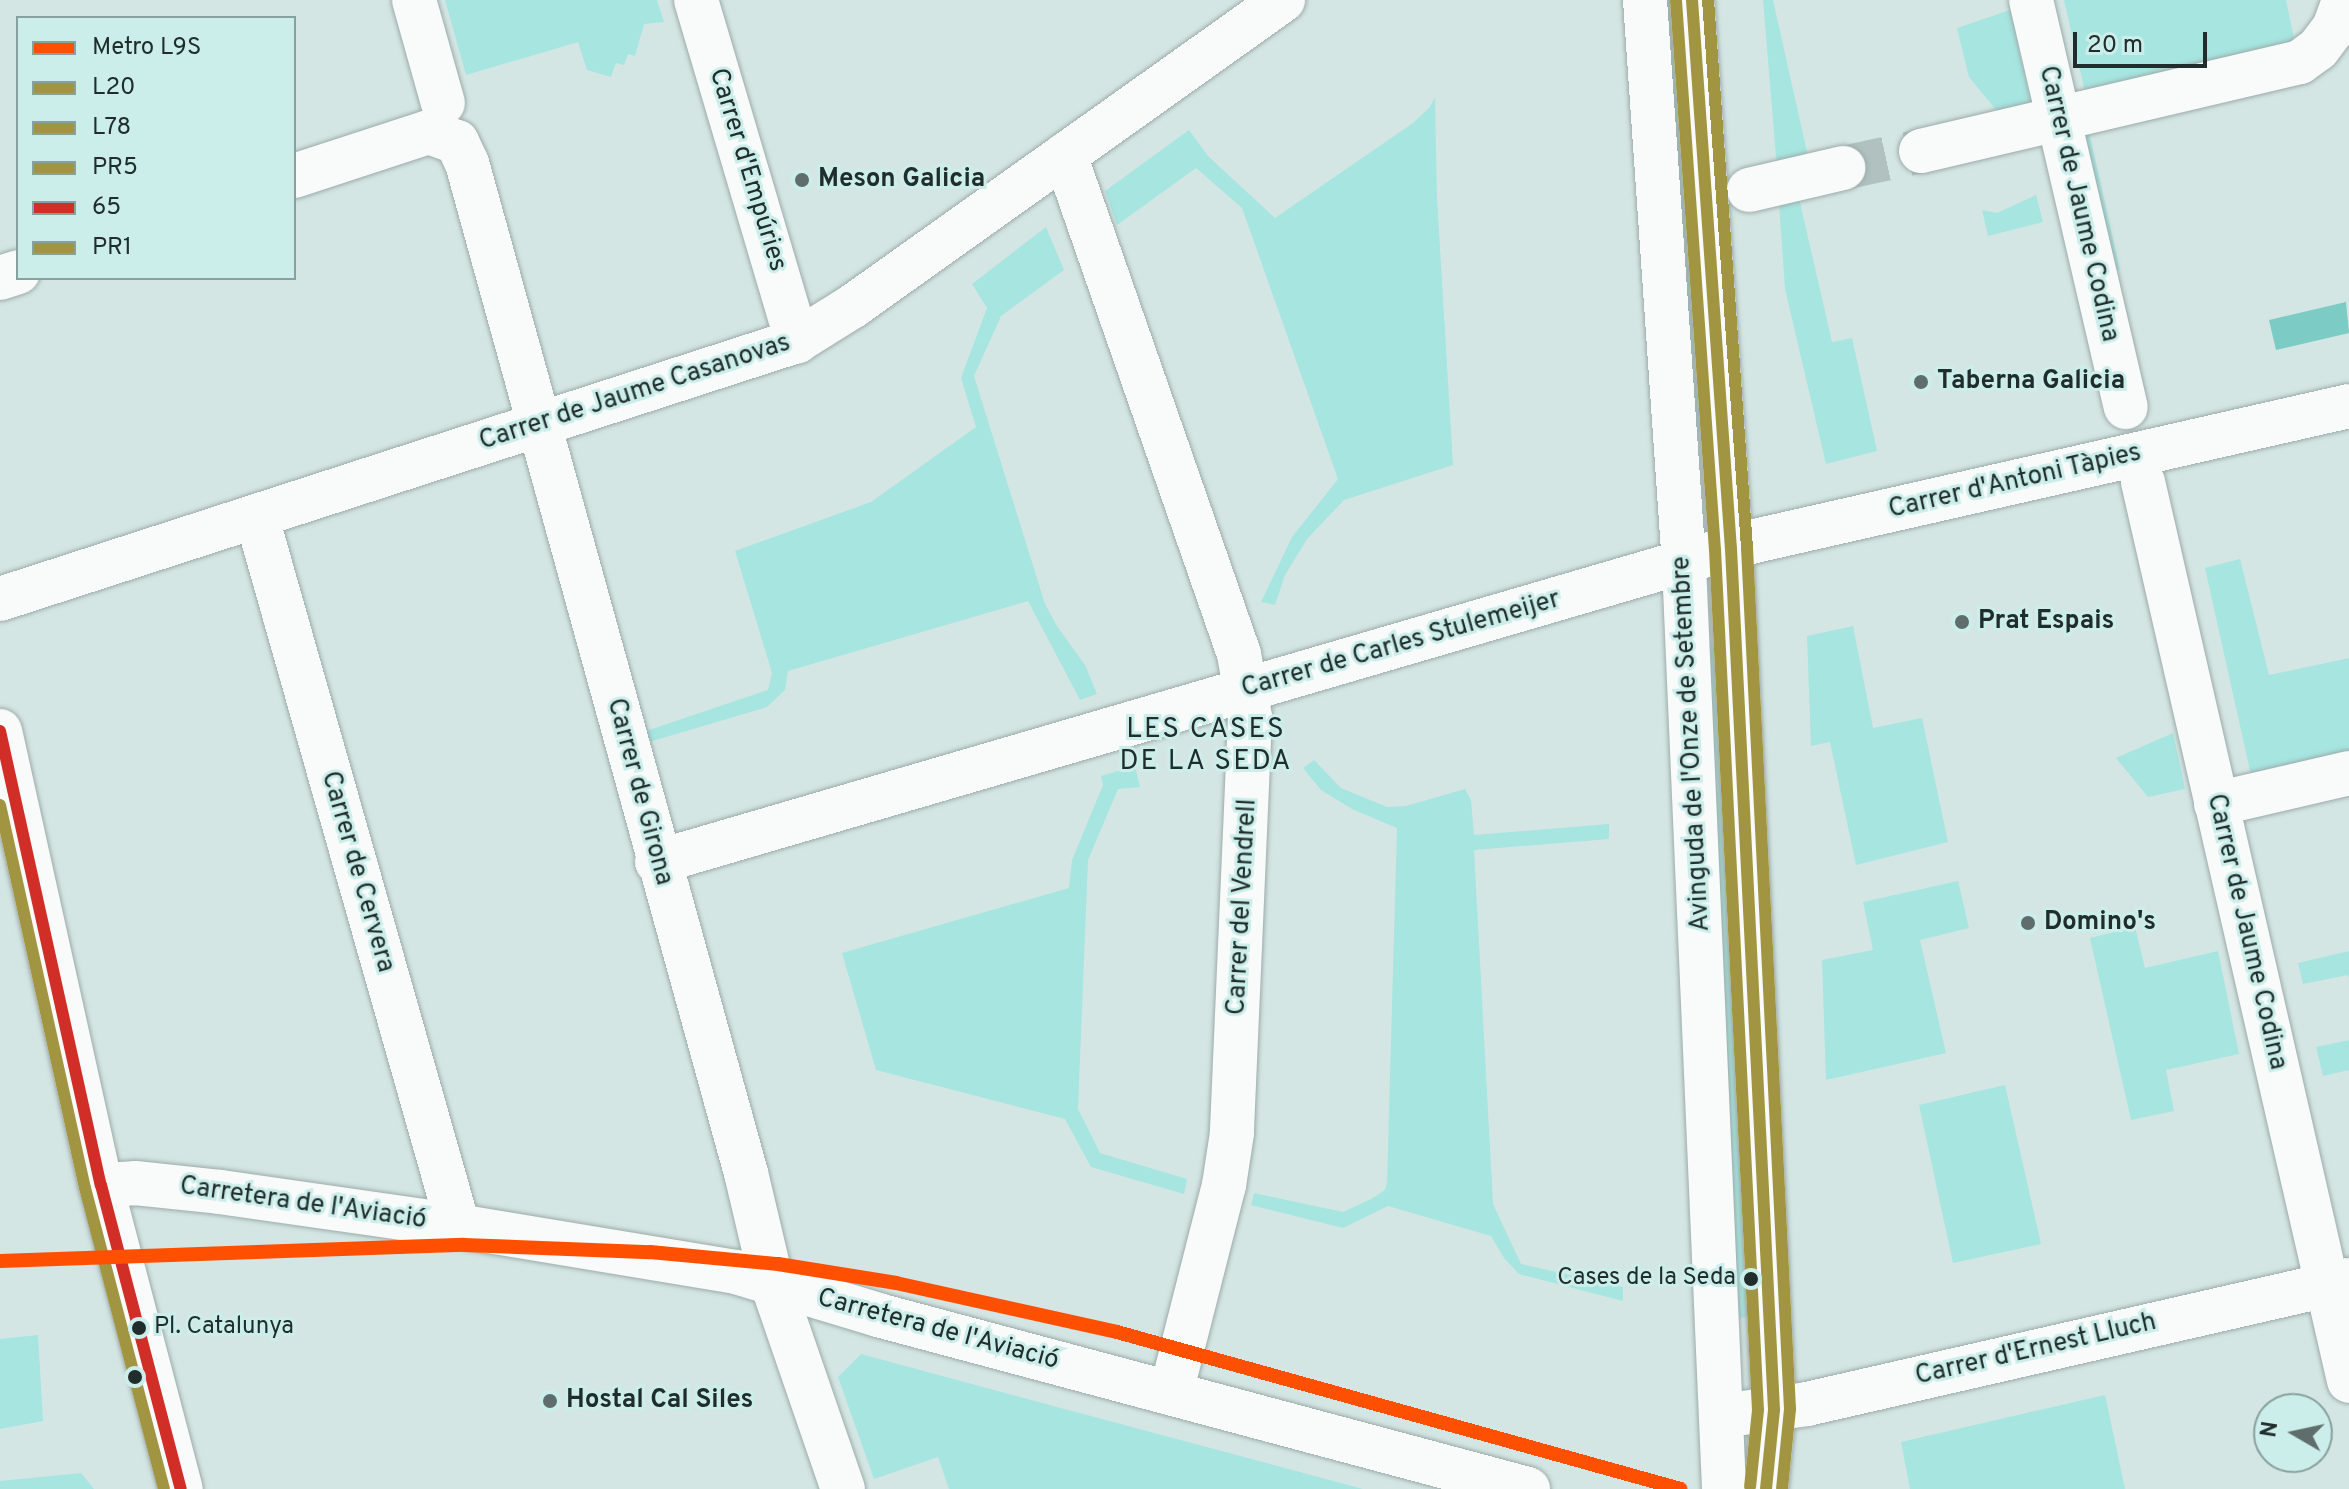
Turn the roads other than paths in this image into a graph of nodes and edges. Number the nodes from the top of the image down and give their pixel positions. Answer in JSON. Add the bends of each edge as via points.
{"nodes":[{"id":1,"x":414,"y":0,"type":"edge"},
{"id":2,"x":696,"y":0,"type":"edge"},
{"id":3,"x":1283,"y":0,"type":"edge"},
{"id":4,"x":1645,"y":0,"type":"edge"},
{"id":5,"x":1692,"y":0,"type":"edge"},
{"id":6,"x":2031,"y":0,"type":"edge"},
{"id":7,"x":2344,"y":0,"type":"edge"},
{"id":8,"x":443,"y":103,"type":"dead end"},
{"id":9,"x":2057,"y":119,"type":"junction"},
{"id":10,"x":1921,"y":151,"type":"tunnel mouth"},
{"id":11,"x":1065,"y":155,"type":"junction"},
{"id":12,"x":1843,"y":168,"type":"tunnel mouth"},
{"id":13,"x":296,"y":175,"type":"edge"},
{"id":14,"x":1749,"y":190,"type":"dead end"},
{"id":15,"x":797,"y":341,"type":"junction"},
{"id":16,"x":2349,"y":406,"type":"edge"},
{"id":17,"x":2126,"y":407,"type":"dead end"},
{"id":18,"x":539,"y":425,"type":"junction"},
{"id":19,"x":2143,"y":482,"type":"dead end"},
{"id":20,"x":257,"y":518,"type":"junction"},
{"id":21,"x":1731,"y":549,"type":"junction"},
{"id":22,"x":1684,"y":565,"type":"junction"},
{"id":23,"x":0,"y":599,"type":"edge"},
{"id":24,"x":1246,"y":691,"type":"junction"},
{"id":25,"x":0,"y":731,"type":"edge"},
{"id":26,"x":2349,"y":773,"type":"edge"},
{"id":27,"x":2216,"y":804,"type":"junction"},
{"id":28,"x":657,"y":862,"type":"junction"},
{"id":29,"x":101,"y":1185,"type":"junction"},
{"id":30,"x":458,"y":1226,"type":"junction"},
{"id":31,"x":2339,"y":1282,"type":"edge"},
{"id":32,"x":772,"y":1283,"type":"junction"},
{"id":33,"x":2349,"y":1381,"type":"edge"},
{"id":34,"x":1171,"y":1393,"type":"junction"},
{"id":35,"x":1774,"y":1410,"type":"junction"},
{"id":36,"x":1722,"y":1416,"type":"junction"},
{"id":37,"x":181,"y":1489,"type":"edge"},
{"id":38,"x":843,"y":1489,"type":"edge"},
{"id":39,"x":1528,"y":1489,"type":"edge"},
{"id":40,"x":1724,"y":1489,"type":"edge"},
{"id":41,"x":1766,"y":1489,"type":"edge"}],
"edges":[{"from":1,"to":8,"type":"street"},
{"from":2,"to":15,"type":"street","name":"Carrer d'Empúries"},
{"from":3,"to":11,"type":"street","name":"Carrer de Jaume Casanovas"},
{"from":4,"to":22,"type":"street","name":"Avinguda de l'Onze de Setembre"},
{"from":5,"to":21,"type":"street","name":"Avinguda de l'Onze de Setembre"},
{"from":6,"to":9,"type":"street","name":"Carrer de Jaume Codina"},
{"from":7,"to":9,"type":"street","via":[[2334,28],[2300,62]]},
{"from":9,"to":10,"type":"street"},
{"from":9,"to":17,"type":"street","name":"Carrer de Jaume Codina"},
{"from":11,"to":15,"type":"street","name":"Carrer de Jaume Casanovas"},
{"from":11,"to":24,"type":"street","name":"Carrer del Vendrell","via":[[1239,654]]},
{"from":12,"to":14,"type":"street"},
{"from":13,"to":18,"type":"street","name":"Carrer de Girona","via":[[409,136],[429,132],[457,142]]},
{"from":15,"to":18,"type":"street","name":"Carrer de Jaume Casanovas"},
{"from":16,"to":21,"type":"street","name":"Carrer d'Antoni Tàpies"},
{"from":18,"to":20,"type":"street","name":"Carrer de Jaume Casanovas"},
{"from":18,"to":28,"type":"street","name":"Carrer de Girona"},
{"from":19,"to":27,"type":"street","name":"Carrer de Jaume Codina"},
{"from":20,"to":23,"type":"street","name":"Carrer de Jaume Casanovas"},
{"from":20,"to":30,"type":"street","name":"Carrer de Cervera"},
{"from":21,"to":22,"type":"street","name":"Carrer d'Antoni Tàpies"},
{"from":21,"to":35,"type":"street","name":"Avinguda de l'Onze de Setembre"},
{"from":22,"to":24,"type":"street","name":"Carrer de Carles Stulemeijer"},
{"from":22,"to":36,"type":"street","name":"Avinguda de l'Onze de Setembre"},
{"from":24,"to":28,"type":"street","name":"Carrer de Carles Stulemeijer"},
{"from":24,"to":34,"type":"street","name":"Carrer del Vendrell","via":[[1250,751],[1232,1133],[1224,1185]]},
{"from":25,"to":29,"type":"street"},
{"from":26,"to":27,"type":"street"},
{"from":27,"to":31,"type":"street","name":"Carrer de Jaume Codina"},
{"from":28,"to":32,"type":"street","name":"Carrer de Girona"},
{"from":29,"to":30,"type":"street","name":"Carretera de l'Aviació","via":[[177,1186]]},
{"from":29,"to":37,"type":"street"},
{"from":30,"to":32,"type":"street","name":"Carretera de l'Aviació","via":[[736,1272]]},
{"from":31,"to":33,"type":"street","name":"Carrer de Jaume Codina"},
{"from":31,"to":35,"type":"street","name":"Carrer d'Ernest Lluch"},
{"from":32,"to":34,"type":"street","name":"Carretera de l'Aviació"},
{"from":32,"to":38,"type":"street","name":"Carrer de Girona"},
{"from":34,"to":39,"type":"street","name":"Carretera de l'Aviació"},
{"from":35,"to":36,"type":"street","name":"Carrer d'Ernest Lluch"},
{"from":35,"to":41,"type":"street","name":"Avinguda de l'Onze de Setembre"},
{"from":36,"to":40,"type":"street","name":"Avinguda de l'Onze de Setembre"}]}
